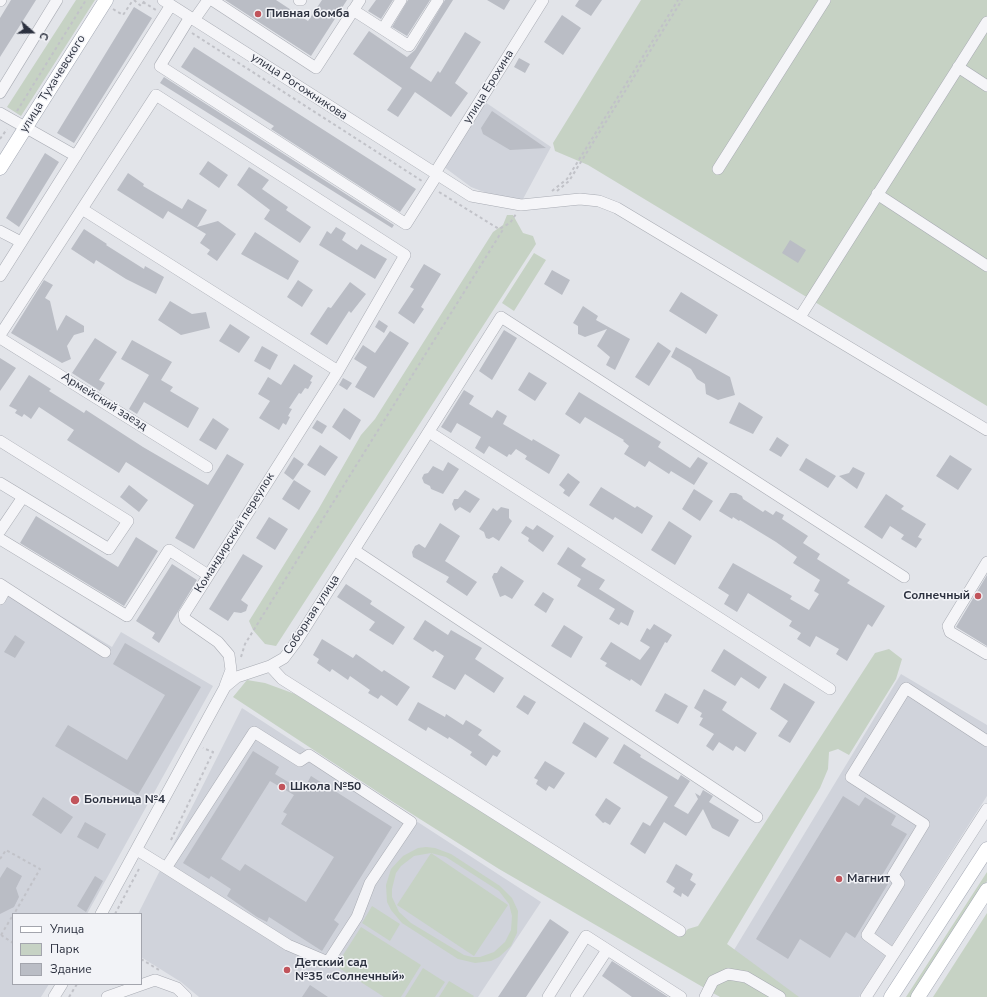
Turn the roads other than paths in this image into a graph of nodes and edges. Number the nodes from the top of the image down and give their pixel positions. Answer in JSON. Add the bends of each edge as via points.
{"nodes":[{"id":1,"x":57,"y":0,"type":"edge"},
{"id":2,"x":208,"y":0,"type":"edge"},
{"id":3,"x":212,"y":0,"type":"edge"},
{"id":4,"x":360,"y":0,"type":"edge"},
{"id":5,"x":401,"y":0,"type":"edge"},
{"id":6,"x":438,"y":0,"type":"edge"},
{"id":7,"x":543,"y":0,"type":"edge"},
{"id":8,"x":825,"y":0,"type":"edge"},
{"id":9,"x":105,"y":2,"type":"edge"},
{"id":10,"x":167,"y":2,"type":"edge"},
{"id":11,"x":353,"y":10,"type":"junction"},
{"id":12,"x":192,"y":18,"type":"junction"},
{"id":13,"x":987,"y":22,"type":"edge"},
{"id":14,"x":383,"y":29,"type":"junction"},
{"id":15,"x":958,"y":67,"type":"junction"},
{"id":16,"x":987,"y":86,"type":"edge"},
{"id":17,"x":0,"y":93,"type":"edge"},
{"id":18,"x":0,"y":113,"type":"edge"},
{"id":19,"x":25,"y":128,"type":"junction"},
{"id":20,"x":76,"y":156,"type":"junction"},
{"id":21,"x":0,"y":168,"type":"edge"},
{"id":22,"x":718,"y":169,"type":"dead end"},
{"id":23,"x":436,"y":174,"type":"junction"},
{"id":24,"x":877,"y":194,"type":"junction"},
{"id":25,"x":82,"y":209,"type":"junction"},
{"id":26,"x":0,"y":231,"type":"edge"},
{"id":27,"x":21,"y":242,"type":"junction"},
{"id":28,"x":987,"y":266,"type":"edge"},
{"id":29,"x":0,"y":276,"type":"edge"},
{"id":30,"x":800,"y":317,"type":"junction"},
{"id":31,"x":0,"y":337,"type":"edge"},
{"id":32,"x":338,"y":371,"type":"junction"},
{"id":33,"x":987,"y":430,"type":"edge"},
{"id":34,"x":429,"y":432,"type":"junction"},
{"id":35,"x":0,"y":442,"type":"edge"},
{"id":36,"x":207,"y":466,"type":"dead end"},
{"id":37,"x":0,"y":483,"type":"edge"},
{"id":38,"x":23,"y":497,"type":"junction"},
{"id":39,"x":0,"y":531,"type":"edge"},
{"id":40,"x":0,"y":539,"type":"edge"},
{"id":41,"x":354,"y":550,"type":"junction"},
{"id":42,"x":987,"y":562,"type":"edge"},
{"id":43,"x":208,"y":575,"type":"junction"},
{"id":44,"x":904,"y":577,"type":"dead end"},
{"id":45,"x":3,"y":586,"type":"edge"},
{"id":46,"x":0,"y":598,"type":"edge"},
{"id":47,"x":105,"y":652,"type":"dead end"},
{"id":48,"x":987,"y":654,"type":"edge"},
{"id":49,"x":270,"y":666,"type":"junction"},
{"id":50,"x":225,"y":687,"type":"junction"},
{"id":51,"x":830,"y":689,"type":"dead end"},
{"id":52,"x":987,"y":741,"type":"edge"},
{"id":53,"x":987,"y":809,"type":"edge"},
{"id":54,"x":757,"y":817,"type":"dead end"},
{"id":55,"x":987,"y":849,"type":"edge"},
{"id":56,"x":137,"y":850,"type":"junction"},
{"id":57,"x":166,"y":868,"type":"junction"},
{"id":58,"x":987,"y":890,"type":"edge"},
{"id":59,"x":102,"y":913,"type":"edge"},
{"id":60,"x":680,"y":931,"type":"dead end"},
{"id":61,"x":607,"y":950,"type":"junction"},
{"id":62,"x":893,"y":954,"type":"junction"},
{"id":63,"x":61,"y":985,"type":"edge"},
{"id":64,"x":141,"y":985,"type":"edge"},
{"id":65,"x":142,"y":985,"type":"edge"},
{"id":66,"x":54,"y":997,"type":"edge"},
{"id":67,"x":107,"y":997,"type":"edge"},
{"id":68,"x":186,"y":997,"type":"edge"},
{"id":69,"x":548,"y":997,"type":"edge"},
{"id":70,"x":576,"y":997,"type":"edge"},
{"id":71,"x":680,"y":997,"type":"edge"},
{"id":72,"x":705,"y":997,"type":"edge"},
{"id":73,"x":780,"y":997,"type":"edge"},
{"id":74,"x":866,"y":997,"type":"edge"},
{"id":75,"x":892,"y":997,"type":"edge"},
{"id":76,"x":918,"y":997,"type":"edge"}],
"edges":[{"from":1,"to":17,"type":"street"},
{"from":2,"to":12,"type":"street"},
{"from":3,"to":11,"type":"street","via":[[316,68]]},
{"from":4,"to":11,"type":"street"},
{"from":5,"to":14,"type":"street"},
{"from":6,"to":14,"type":"street","via":[[409,46]]},
{"from":7,"to":23,"type":"street","name":"улица Ерохина"},
{"from":8,"to":22,"type":"street"},
{"from":9,"to":19,"type":"main road","name":"улица Тухачевского"},
{"from":10,"to":12,"type":"street","name":"улица Рогожникова"},
{"from":10,"to":20,"type":"street","via":[[165,15]]},
{"from":11,"to":14,"type":"street"},
{"from":12,"to":23,"type":"street","name":"улица Рогожникова"},
{"from":12,"to":23,"type":"street","name":"улица Ерохина","via":[[160,66],[406,224]]},
{"from":13,"to":15,"type":"street"},
{"from":15,"to":16,"type":"street"},
{"from":15,"to":24,"type":"street"},
{"from":18,"to":19,"type":"street"},
{"from":19,"to":20,"type":"street"},
{"from":19,"to":21,"type":"main road","name":"улица Тухачевского"},
{"from":20,"to":27,"type":"street"},
{"from":23,"to":30,"type":"street","name":"улица Рогожникова","via":[[471,196],[522,205],[580,199],[599,201],[617,208]]},
{"from":24,"to":28,"type":"street"},
{"from":24,"to":30,"type":"street"},
{"from":25,"to":31,"type":"street"},
{"from":25,"to":32,"type":"street"},
{"from":25,"to":32,"type":"street","name":"Командирский переулок","via":[[156,95],[405,255]]},
{"from":26,"to":27,"type":"street"},
{"from":27,"to":29,"type":"street"},
{"from":30,"to":33,"type":"street","name":"улица Рогожникова"},
{"from":31,"to":36,"type":"street","name":"Армейский заезд"},
{"from":32,"to":43,"type":"street","name":"Командирский переулок"},
{"from":34,"to":41,"type":"street","name":"Соборная улица"},
{"from":34,"to":44,"type":"street","name":"Соборная улица","via":[[501,316]]},
{"from":34,"to":51,"type":"street"},
{"from":35,"to":38,"type":"street","via":[[128,520],[109,550]]},
{"from":37,"to":38,"type":"street"},
{"from":38,"to":39,"type":"street"},
{"from":40,"to":43,"type":"street","via":[[127,616],[169,550]]},
{"from":41,"to":49,"type":"street","name":"Соборная улица","via":[[296,642],[284,658]]},
{"from":41,"to":54,"type":"street"},
{"from":42,"to":48,"type":"street","via":[[948,626],[950,632]]},
{"from":43,"to":50,"type":"street","name":"Командирский переулок","via":[[184,617],[218,642],[230,655],[230,670]]},
{"from":45,"to":46,"type":"street"},
{"from":45,"to":47,"type":"street"},
{"from":49,"to":50,"type":"street","name":"Соборная улица","via":[[243,674]]},
{"from":49,"to":60,"type":"street","via":[[282,679]]},
{"from":50,"to":56,"type":"street","name":"Соборная улица"},
{"from":52,"to":62,"type":"street","via":[[906,688],[851,777],[924,824],[893,875],[899,883],[867,935]]},
{"from":53,"to":62,"type":"street"},
{"from":55,"to":75,"type":"main road"},
{"from":56,"to":57,"type":"street"},
{"from":56,"to":59,"type":"street","name":"Соборная улица"},
{"from":57,"to":57,"type":"street","via":[[288,945],[328,962],[357,918],[370,883],[410,822],[309,755],[300,760],[254,732]]},
{"from":58,"to":76,"type":"main road"},
{"from":61,"to":69,"type":"street","via":[[586,936]]},
{"from":61,"to":70,"type":"street"},
{"from":61,"to":71,"type":"street"},
{"from":62,"to":74,"type":"street"},
{"from":63,"to":66,"type":"street"},
{"from":64,"to":67,"type":"street"},
{"from":65,"to":68,"type":"street","via":[[155,980],[177,988]]},
{"from":72,"to":73,"type":"street","via":[[713,981],[728,974],[746,977]]}]}
